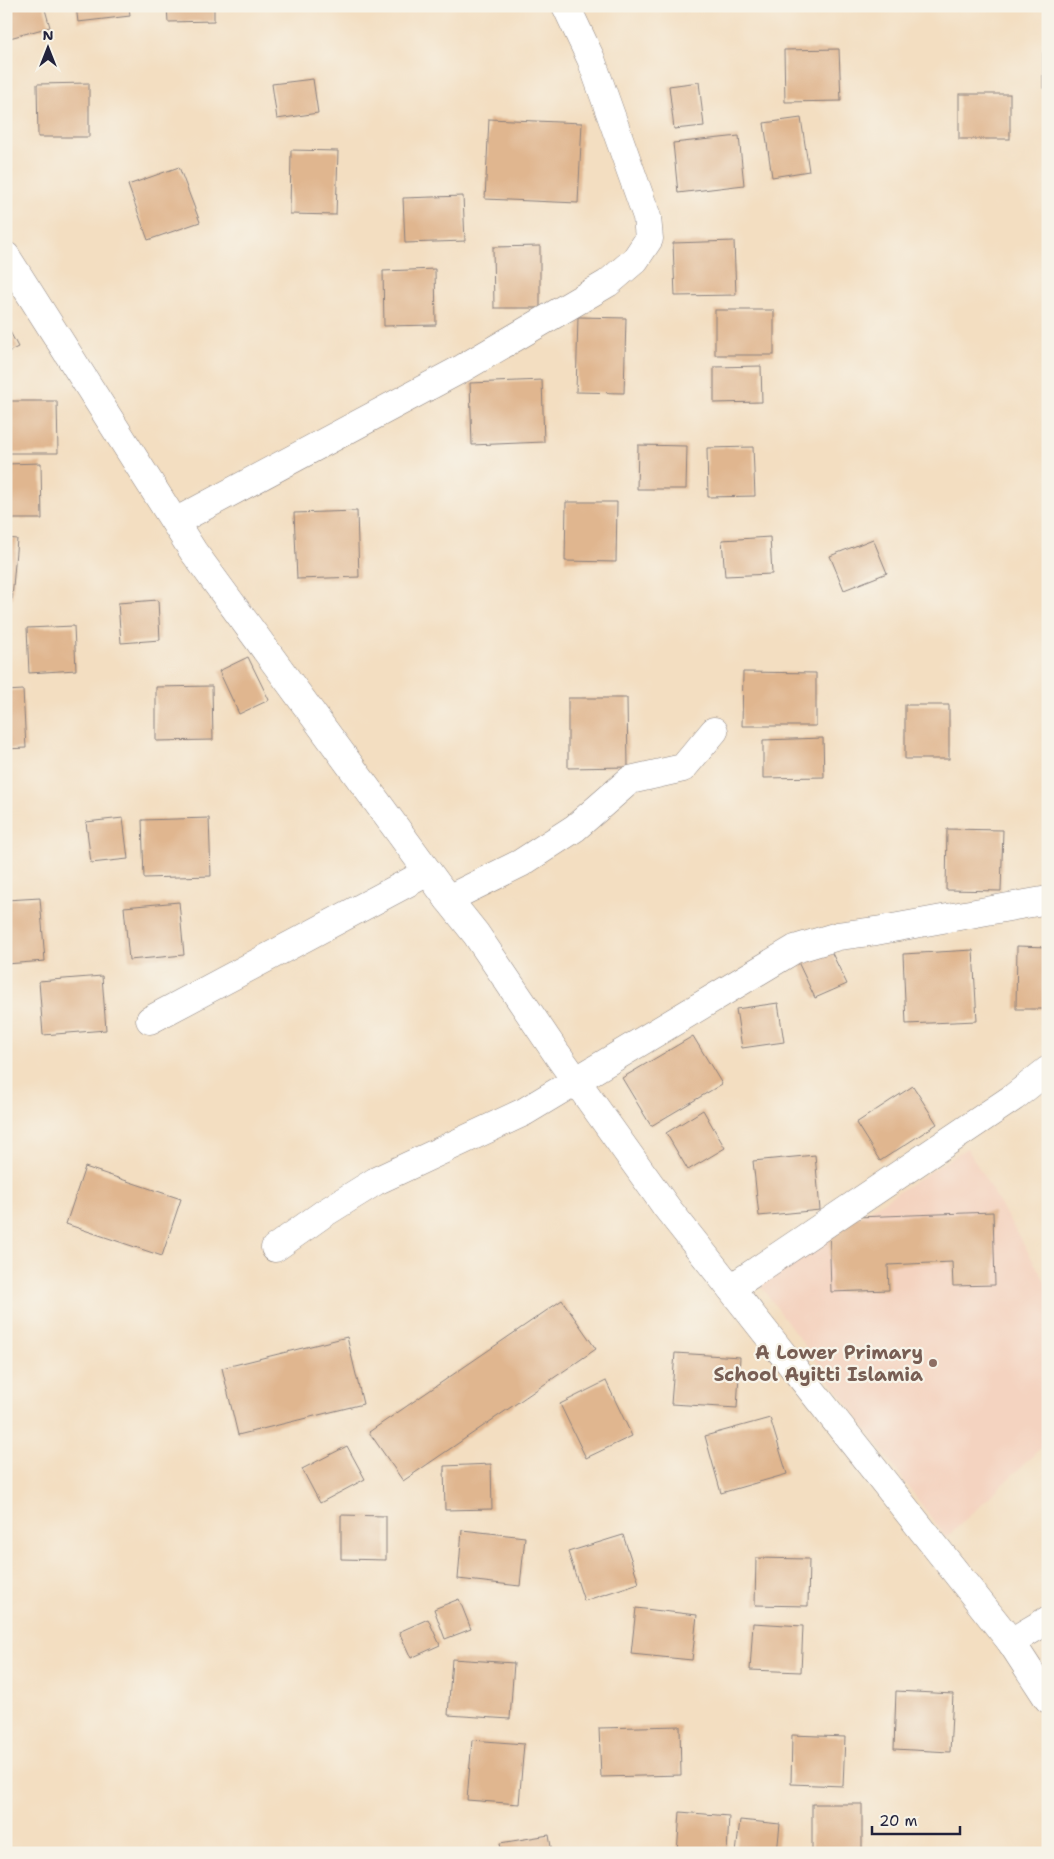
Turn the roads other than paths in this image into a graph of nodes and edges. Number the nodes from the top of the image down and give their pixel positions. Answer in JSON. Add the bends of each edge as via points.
{"nodes":[{"id":1,"x":566,"y":6,"type":"edge"},
{"id":2,"x":6,"y":256,"type":"edge"},
{"id":3,"x":175,"y":522,"type":"junction"},
{"id":4,"x":714,"y":731,"type":"dead end"},
{"id":5,"x":428,"y":872,"type":"junction"},
{"id":6,"x":448,"y":899,"type":"junction"},
{"id":7,"x":1048,"y":900,"type":"edge"},
{"id":8,"x":150,"y":1020,"type":"dead end"},
{"id":9,"x":1048,"y":1070,"type":"edge"},
{"id":10,"x":576,"y":1080,"type":"junction"},
{"id":11,"x":275,"y":1248,"type":"dead end"},
{"id":12,"x":731,"y":1288,"type":"junction"},
{"id":13,"x":1048,"y":1620,"type":"edge"},
{"id":14,"x":1011,"y":1642,"type":"junction"},
{"id":15,"x":1048,"y":1699,"type":"edge"}],
"edges":[{"from":1,"to":3,"type":"street","via":[[594,68],[647,217],[649,238],[635,260],[608,283],[526,333]]},
{"from":2,"to":3,"type":"street"},
{"from":3,"to":5,"type":"street"},
{"from":4,"to":6,"type":"street","via":[[683,768],[630,780],[575,828],[521,863]]},
{"from":5,"to":6,"type":"street"},
{"from":5,"to":8,"type":"street"},
{"from":6,"to":10,"type":"street","via":[[476,934]]},
{"from":7,"to":10,"type":"street","via":[[838,936],[795,949]]},
{"from":9,"to":12,"type":"street","via":[[1014,1097]]},
{"from":10,"to":11,"type":"street","via":[[524,1112],[376,1181]]},
{"from":10,"to":12,"type":"street","via":[[667,1208]]},
{"from":12,"to":14,"type":"street"},
{"from":13,"to":14,"type":"street"},
{"from":14,"to":15,"type":"street"}]}
